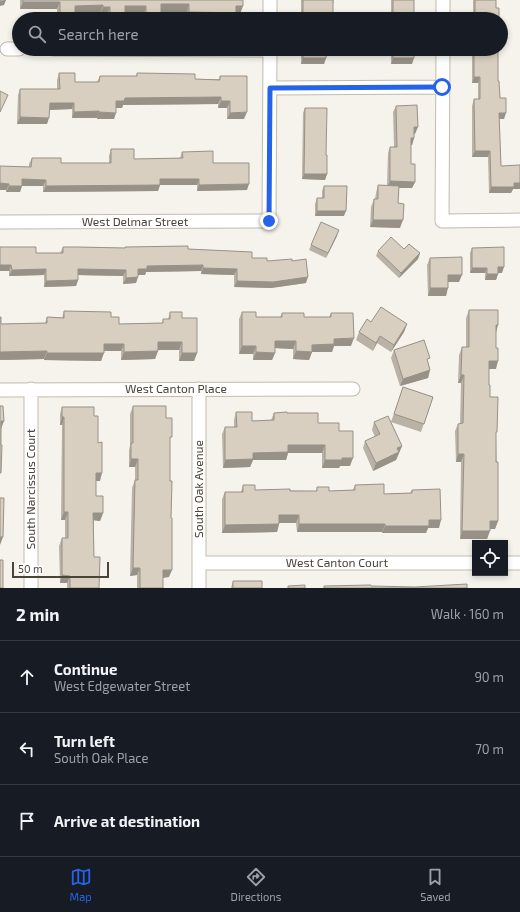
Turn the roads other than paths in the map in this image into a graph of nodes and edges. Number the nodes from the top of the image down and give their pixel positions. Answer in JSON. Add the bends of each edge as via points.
{"nodes":[{"id":1,"x":270,"y":0,"type":"edge"},
{"id":2,"x":443,"y":0,"type":"edge"},
{"id":3,"x":270,"y":12,"type":"edge"},
{"id":4,"x":443,"y":12,"type":"edge"},
{"id":5,"x":270,"y":56,"type":"edge"},
{"id":6,"x":443,"y":56,"type":"edge"},
{"id":7,"x":442,"y":87,"type":"junction"},
{"id":8,"x":270,"y":88,"type":"junction"},
{"id":9,"x":520,"y":220,"type":"edge"},
{"id":10,"x":0,"y":222,"type":"edge"},
{"id":11,"x":199,"y":389,"type":"junction"},
{"id":12,"x":353,"y":389,"type":"dead end"},
{"id":13,"x":0,"y":390,"type":"edge"},
{"id":14,"x":31,"y":390,"type":"junction"},
{"id":15,"x":199,"y":563,"type":"junction"},
{"id":16,"x":472,"y":563,"type":"edge"},
{"id":17,"x":508,"y":563,"type":"edge"},
{"id":18,"x":520,"y":563,"type":"edge"},
{"id":19,"x":31,"y":588,"type":"edge"},
{"id":20,"x":199,"y":588,"type":"edge"}],
"edges":[{"from":1,"to":3,"type":"street"},
{"from":2,"to":4,"type":"street"},
{"from":5,"to":8,"type":"street"},
{"from":6,"to":7,"type":"street"},
{"from":7,"to":8,"type":"street"},
{"from":7,"to":9,"type":"street","via":[[442,221]]},
{"from":8,"to":10,"type":"street","name":"West Delmar Street","via":[[269,221]]},
{"from":11,"to":12,"type":"street","name":"West Canton Place"},
{"from":11,"to":14,"type":"street","name":"West Canton Place"},
{"from":11,"to":15,"type":"street","name":"South Oak Avenue"},
{"from":13,"to":14,"type":"street","name":"West Canton Place"},
{"from":14,"to":19,"type":"street","name":"South Narcissus Court"},
{"from":15,"to":16,"type":"street","name":"West Canton Court"},
{"from":15,"to":20,"type":"street","name":"South Oak Avenue"},
{"from":17,"to":18,"type":"street"}]}
